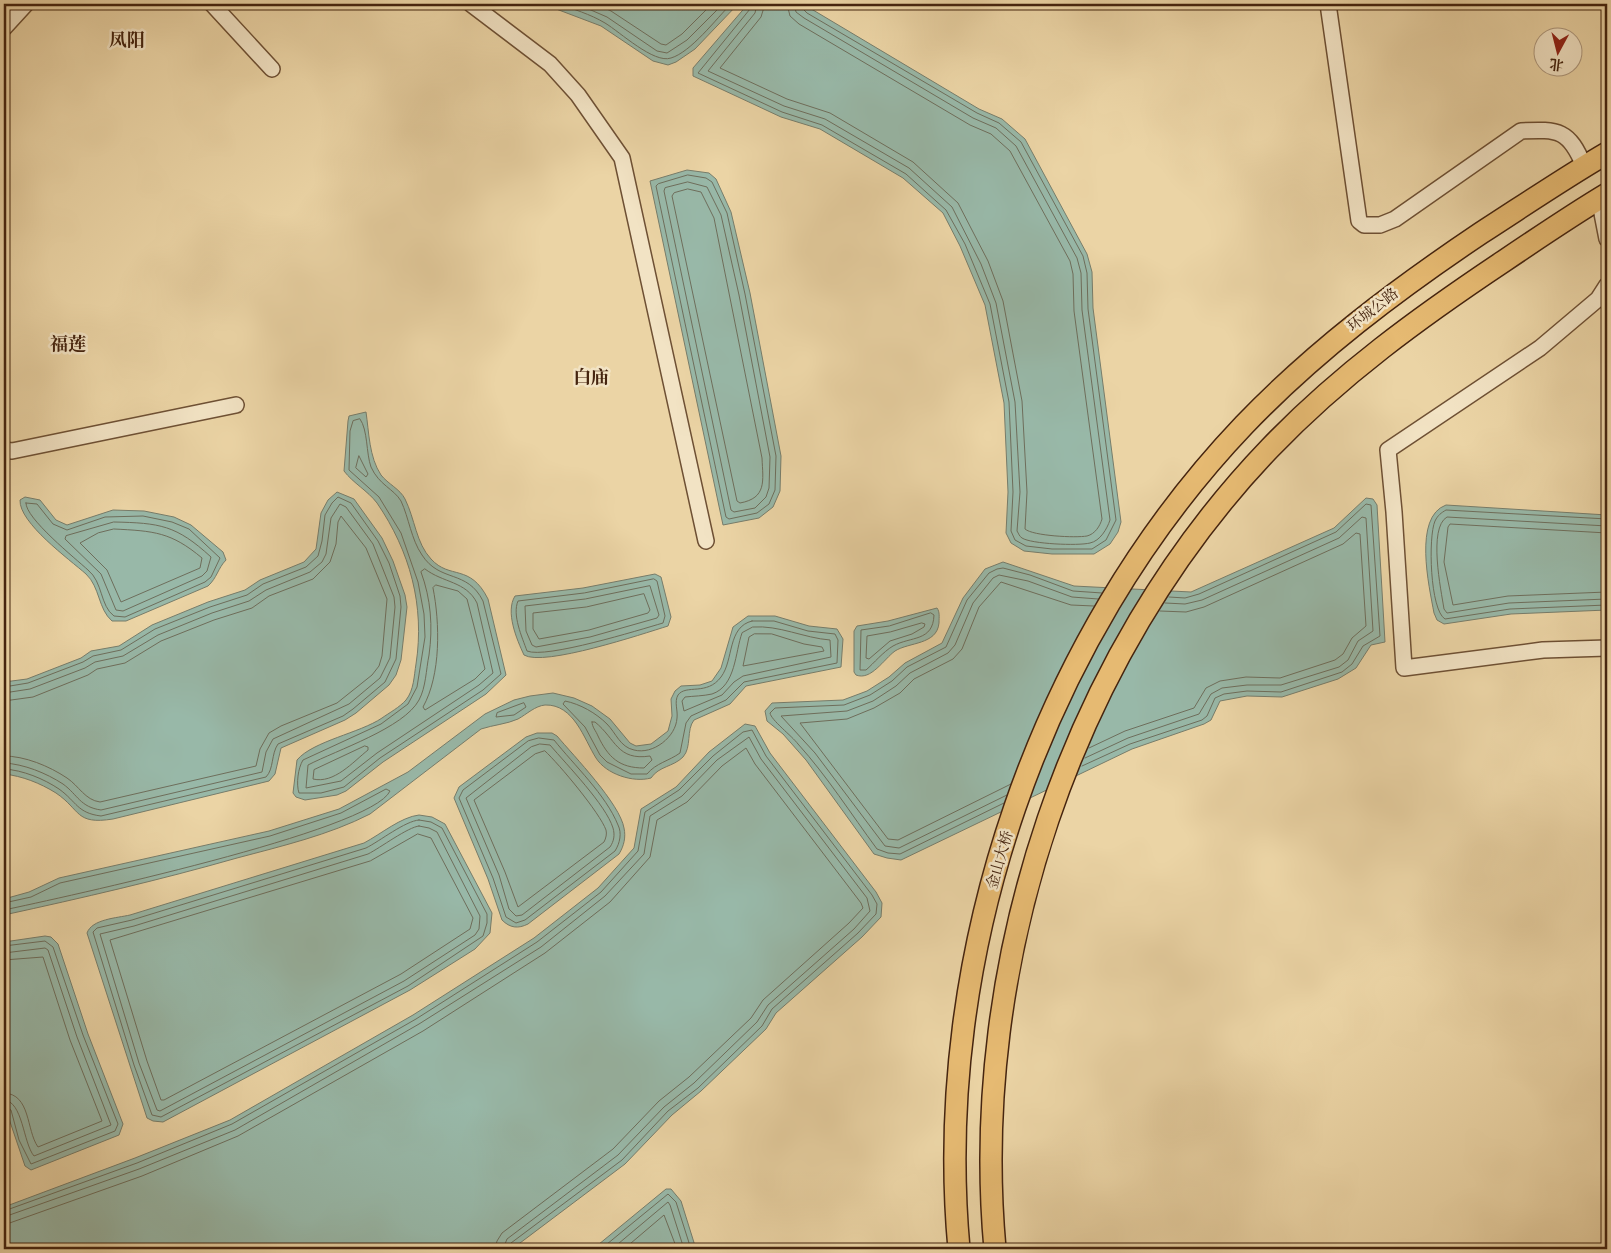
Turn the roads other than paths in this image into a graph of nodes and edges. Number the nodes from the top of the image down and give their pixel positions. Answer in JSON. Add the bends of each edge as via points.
{"nodes":[{"id":1,"x":26,"y":4,"type":"edge"},
{"id":2,"x":212,"y":4,"type":"edge"},
{"id":3,"x":471,"y":4,"type":"edge"},
{"id":4,"x":1328,"y":4,"type":"edge"},
{"id":5,"x":4,"y":28,"type":"edge"},
{"id":6,"x":272,"y":70,"type":"dead end"},
{"id":7,"x":1607,"y":152,"type":"edge"},
{"id":8,"x":1584,"y":166,"type":"junction"},
{"id":9,"x":1603,"y":196,"type":"edge"},
{"id":10,"x":1607,"y":239,"type":"edge"},
{"id":11,"x":1607,"y":285,"type":"edge"},
{"id":12,"x":236,"y":405,"type":"dead end"},
{"id":13,"x":4,"y":450,"type":"edge"},
{"id":14,"x":1173,"y":509,"type":"joint"},
{"id":15,"x":706,"y":541,"type":"dead end"},
{"id":16,"x":1607,"y":648,"type":"edge"},
{"id":17,"x":959,"y":1249,"type":"edge"},
{"id":18,"x":995,"y":1249,"type":"edge"}],
"edges":[{"from":1,"to":5,"type":"street"},
{"from":2,"to":6,"type":"street"},
{"from":3,"to":15,"type":"street","via":[[550,64],[578,95],[622,158]]},
{"from":4,"to":8,"type":"street","via":[[1359,221],[1364,225],[1380,225],[1395,219],[1520,131],[1538,130],[1568,138]]},
{"from":7,"to":8,"type":"highway","name":"环城公路"},
{"from":8,"to":14,"type":"highway","name":"环城公路","via":[[1366,315],[1245,423]]},
{"from":9,"to":10,"type":"street"},
{"from":9,"to":18,"type":"highway","via":[[1446,300],[1338,384],[1271,448],[1202,530],[1141,620],[1102,690],[1058,793],[1032,875],[1009,970],[994,1070],[989,1166]]},
{"from":11,"to":16,"type":"street","via":[[1598,299],[1540,348],[1388,450],[1404,668],[1542,650]]},
{"from":12,"to":13,"type":"street","via":[[12,451]]},
{"from":14,"to":17,"type":"highway","name":"金山大桥","via":[[1110,602],[1070,675],[1025,781],[998,865],[974,964],[958,1066],[954,1166]]}]}
